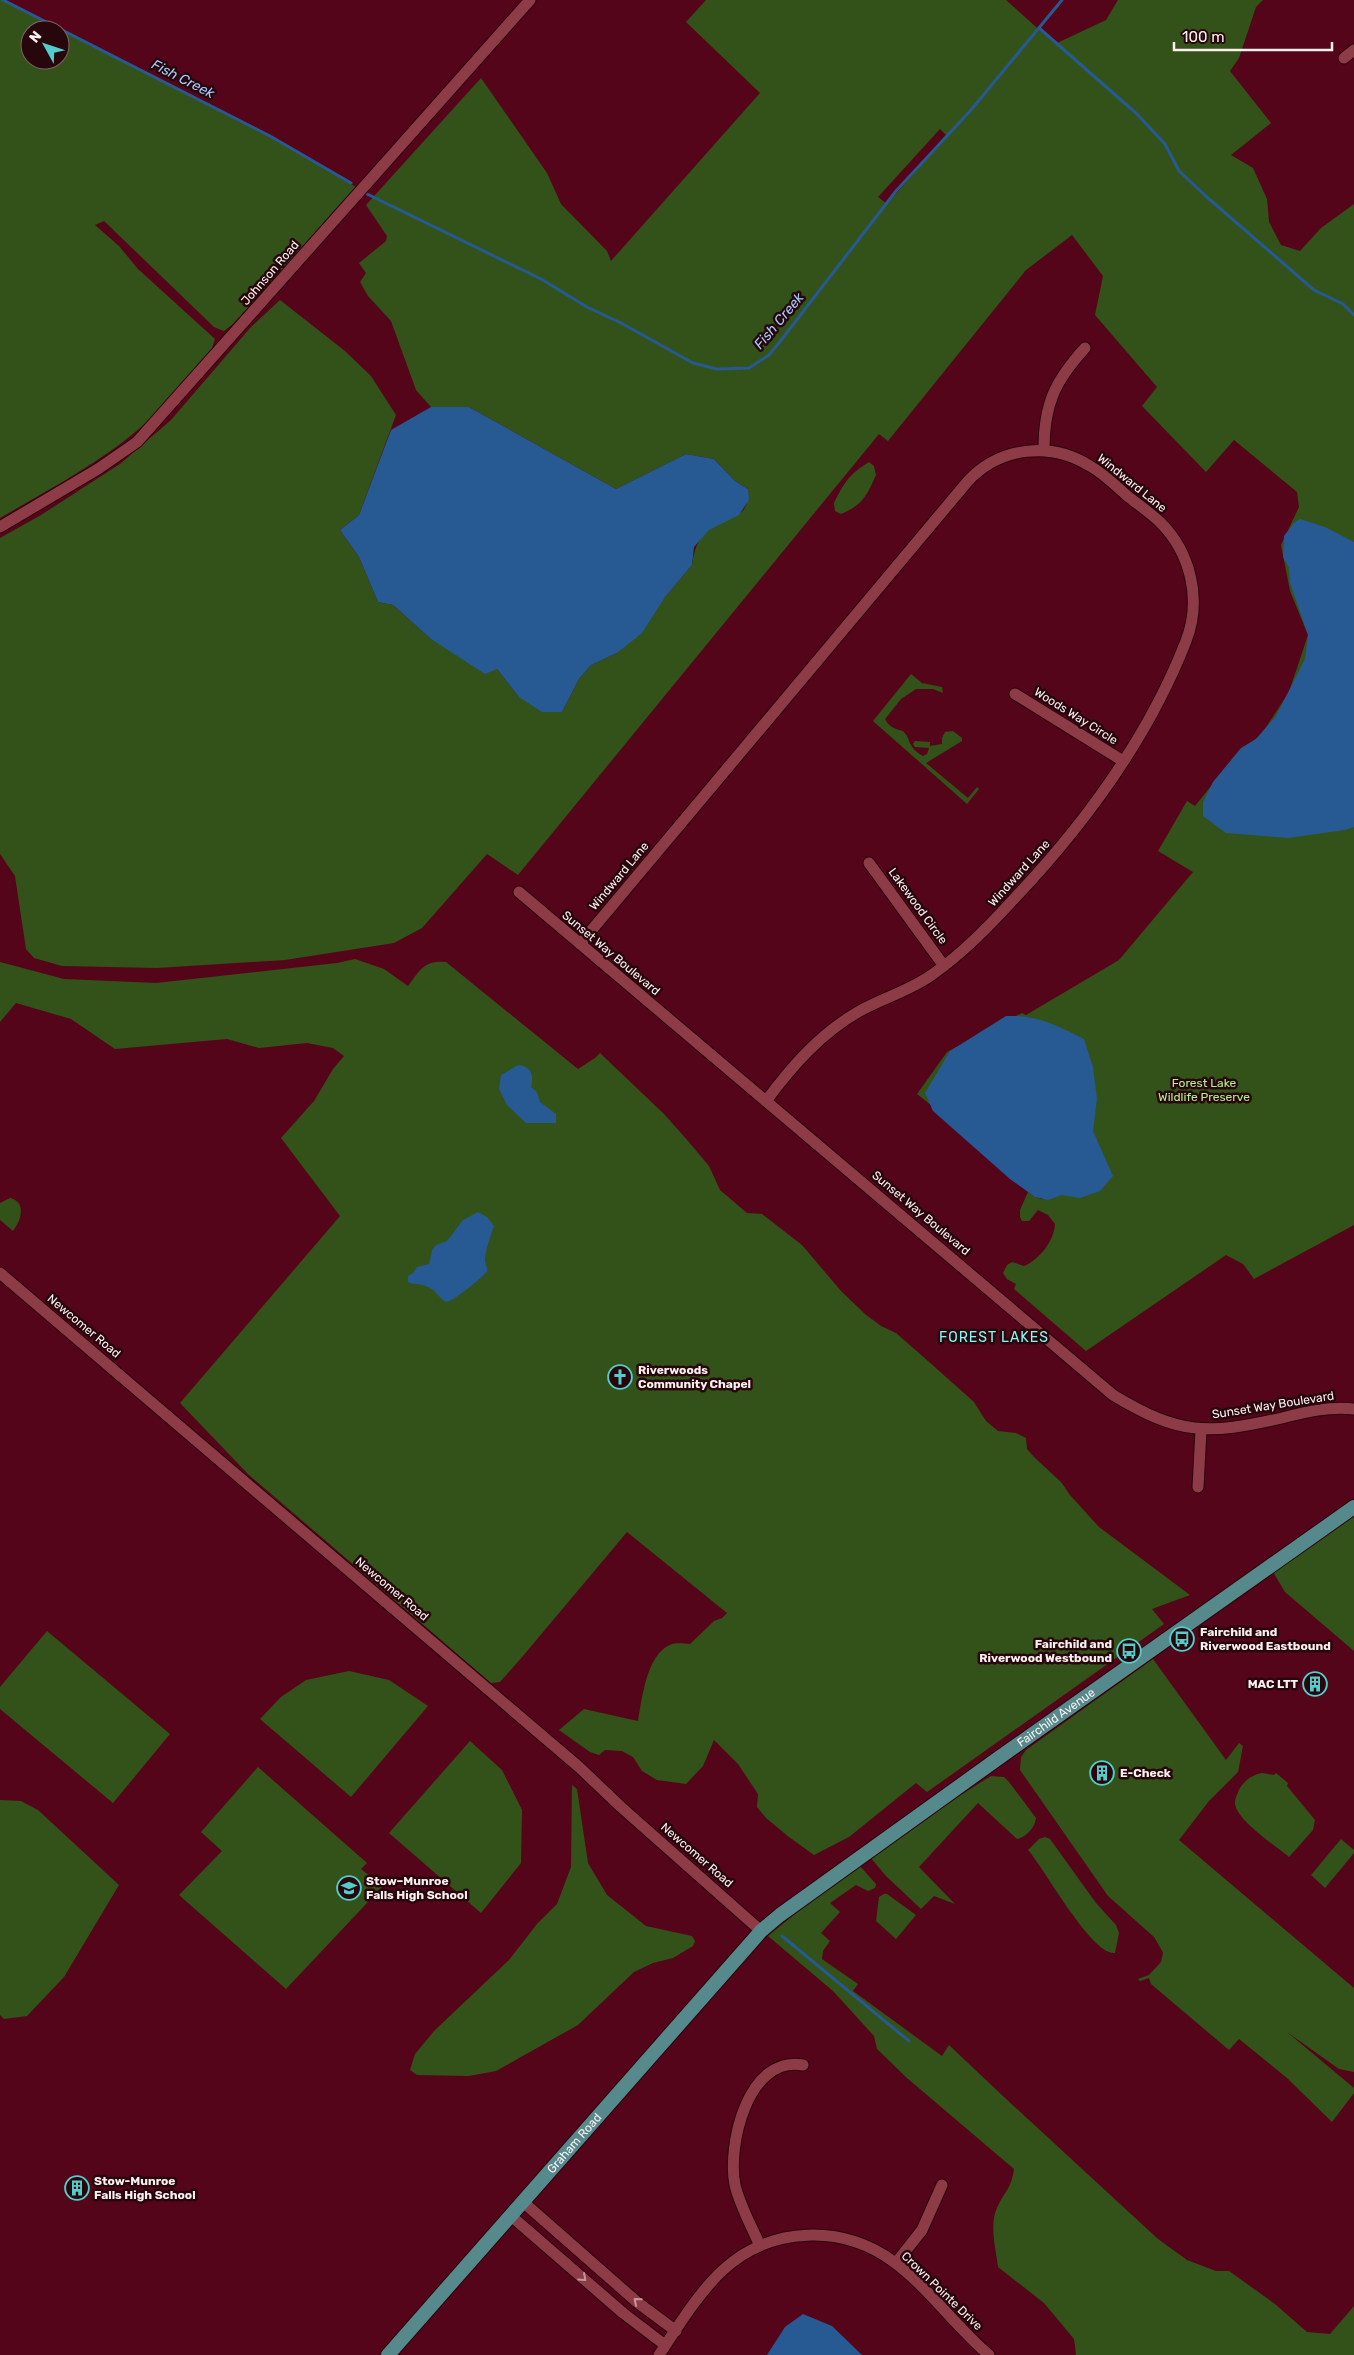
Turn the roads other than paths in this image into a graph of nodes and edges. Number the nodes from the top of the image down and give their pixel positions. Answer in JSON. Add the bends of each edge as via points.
{"nodes":[{"id":1,"x":530,"y":0,"type":"edge"},
{"id":2,"x":1354,"y":50,"type":"edge"},
{"id":3,"x":1344,"y":58,"type":"dead end"},
{"id":4,"x":1085,"y":348,"type":"dead end"},
{"id":5,"x":1044,"y":449,"type":"junction"},
{"id":6,"x":0,"y":528,"type":"edge"},
{"id":7,"x":1015,"y":694,"type":"dead end"},
{"id":8,"x":1123,"y":762,"type":"junction"},
{"id":9,"x":869,"y":863,"type":"dead end"},
{"id":10,"x":519,"y":892,"type":"dead end"},
{"id":11,"x":580,"y":944,"type":"junction"},
{"id":12,"x":944,"y":966,"type":"junction"},
{"id":13,"x":766,"y":1101,"type":"junction"},
{"id":14,"x":0,"y":1273,"type":"edge"},
{"id":15,"x":1354,"y":1409,"type":"edge"},
{"id":16,"x":1201,"y":1430,"type":"junction"},
{"id":17,"x":1198,"y":1487,"type":"dead end"},
{"id":18,"x":1354,"y":1507,"type":"edge"},
{"id":19,"x":762,"y":1931,"type":"junction"},
{"id":20,"x":803,"y":2065,"type":"dead end"},
{"id":21,"x":942,"y":2184,"type":"dead end"},
{"id":22,"x":522,"y":2201,"type":"junction"},
{"id":23,"x":510,"y":2214,"type":"junction"},
{"id":24,"x":573,"y":2245,"type":"junction"},
{"id":25,"x":760,"y":2246,"type":"junction"},
{"id":26,"x":562,"y":2258,"type":"junction"},
{"id":27,"x":896,"y":2263,"type":"junction"},
{"id":28,"x":620,"y":2286,"type":"junction"},
{"id":29,"x":608,"y":2300,"type":"junction"},
{"id":30,"x":676,"y":2331,"type":"junction"},
{"id":31,"x":662,"y":2350,"type":"edge"},
{"id":32,"x":388,"y":2355,"type":"edge"},
{"id":33,"x":989,"y":2355,"type":"edge"}],
"edges":[{"from":1,"to":6,"type":"street","name":"Johnson Road","via":[[137,442]]},
{"from":2,"to":3,"type":"street"},
{"from":4,"to":5,"type":"street","via":[[1052,393],[1046,415]]},
{"from":5,"to":8,"type":"street","name":"Windward Lane","via":[[1092,467],[1159,521],[1184,556],[1190,579],[1194,610],[1186,642],[1149,719]]},
{"from":5,"to":11,"type":"street","name":"Windward Lane","via":[[998,458],[968,481]]},
{"from":7,"to":8,"type":"street","name":"Woods Way Circle"},
{"from":8,"to":12,"type":"street","name":"Windward Lane","via":[[1100,798],[1047,864],[992,923]]},
{"from":9,"to":12,"type":"street","name":"Lakewood Circle"},
{"from":10,"to":11,"type":"street","name":"Sunset Way Boulevard"},
{"from":11,"to":13,"type":"street","name":"Sunset Way Boulevard"},
{"from":12,"to":13,"type":"street","name":"Windward Lane","via":[[828,1031]]},
{"from":13,"to":16,"type":"street","name":"Sunset Way Boulevard","via":[[1113,1395],[1152,1417]]},
{"from":14,"to":19,"type":"street","name":"Newcomer Road","via":[[579,1767]]},
{"from":15,"to":16,"type":"street","name":"Sunset Way Boulevard","via":[[1325,1409],[1222,1430]]},
{"from":16,"to":17,"type":"street"},
{"from":18,"to":19,"type":"main road","name":"Fairchild Avenue","via":[[992,1762]]},
{"from":19,"to":22,"type":"main road","name":"Graham Road"},
{"from":20,"to":25,"type":"street","via":[[782,2066],[766,2077],[747,2102],[738,2123],[734,2143],[735,2186]]},
{"from":21,"to":27,"type":"street","via":[[922,2230]]},
{"from":22,"to":23,"type":"main road","name":"Graham Road"},
{"from":22,"to":24,"type":"street"},
{"from":23,"to":26,"type":"street"},
{"from":23,"to":32,"type":"main road","name":"Graham Road"},
{"from":24,"to":26,"type":"street"},
{"from":24,"to":28,"type":"street"},
{"from":25,"to":27,"type":"street","name":"Crown Pointe Drive","via":[[802,2235],[833,2235],[858,2242]]},
{"from":25,"to":30,"type":"street","name":"Crown Pointe Drive","via":[[734,2261],[716,2277]]},
{"from":26,"to":29,"type":"street","one_way":true},
{"from":27,"to":33,"type":"street","name":"Crown Pointe Drive"},
{"from":28,"to":29,"type":"street"},
{"from":30,"to":28,"type":"street","one_way":true},
{"from":29,"to":31,"type":"street"},
{"from":30,"to":31,"type":"street","name":"Crown Pointe Drive"}]}
